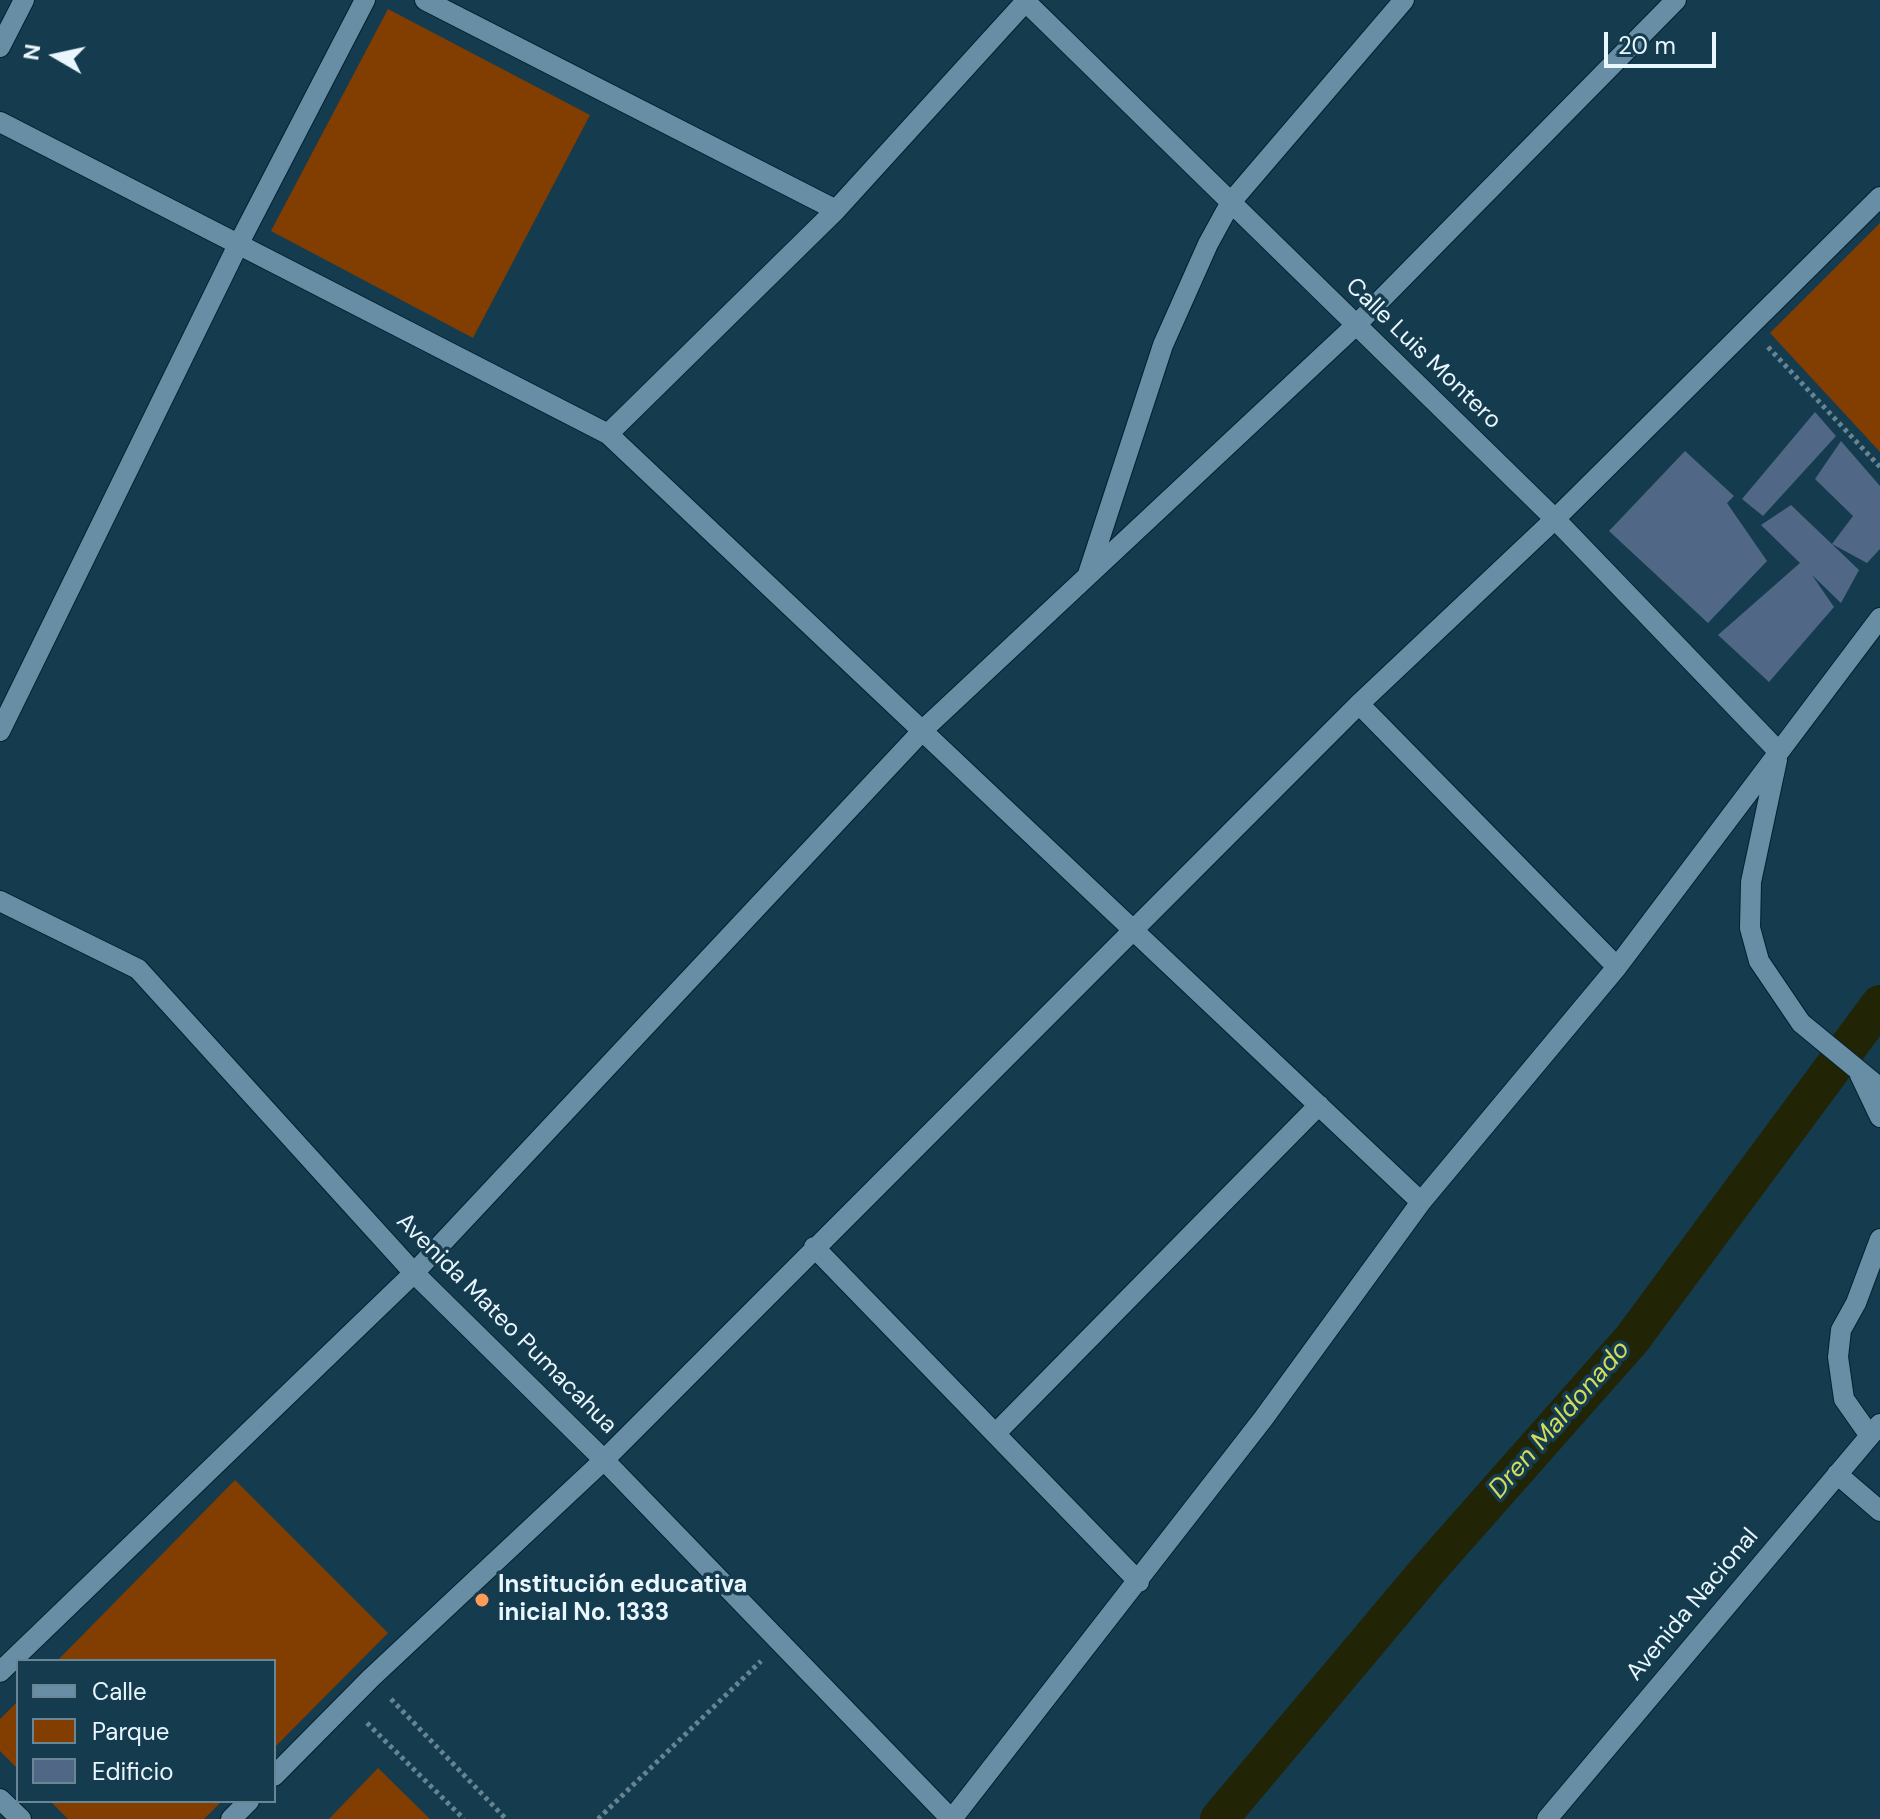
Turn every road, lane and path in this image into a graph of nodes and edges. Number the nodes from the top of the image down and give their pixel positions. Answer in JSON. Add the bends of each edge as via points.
{"nodes":[{"id":1,"x":24,"y":0,"type":"edge"},
{"id":2,"x":365,"y":0,"type":"edge"},
{"id":3,"x":425,"y":0,"type":"edge"},
{"id":4,"x":1026,"y":0,"type":"edge"},
{"id":5,"x":1404,"y":0,"type":"edge"},
{"id":6,"x":1676,"y":0,"type":"edge"},
{"id":7,"x":0,"y":47,"type":"edge"},
{"id":8,"x":0,"y":122,"type":"edge"},
{"id":9,"x":1880,"y":197,"type":"edge"},
{"id":10,"x":1231,"y":202,"type":"junction"},
{"id":11,"x":836,"y":210,"type":"junction"},
{"id":12,"x":238,"y":245,"type":"junction"},
{"id":13,"x":1356,"y":325,"type":"junction"},
{"id":14,"x":1749,"y":326,"type":"junction"},
{"id":15,"x":608,"y":434,"type":"junction"},
{"id":16,"x":1880,"y":467,"type":"edge"},
{"id":17,"x":1555,"y":519,"type":"junction"},
{"id":18,"x":1086,"y":577,"type":"junction"},
{"id":19,"x":1880,"y":618,"type":"edge"},
{"id":20,"x":1359,"y":704,"type":"junction"},
{"id":21,"x":924,"y":729,"type":"junction"},
{"id":22,"x":0,"y":731,"type":"edge"},
{"id":23,"x":1779,"y":752,"type":"junction"},
{"id":24,"x":0,"y":901,"type":"edge"},
{"id":25,"x":1134,"y":928,"type":"junction"},
{"id":26,"x":1617,"y":967,"type":"junction"},
{"id":27,"x":1856,"y":1068,"type":"junction"},
{"id":28,"x":1880,"y":1088,"type":"edge"},
{"id":29,"x":1319,"y":1105,"type":"junction"},
{"id":30,"x":1880,"y":1117,"type":"edge"},
{"id":31,"x":1421,"y":1202,"type":"junction"},
{"id":32,"x":1880,"y":1239,"type":"edge"},
{"id":33,"x":814,"y":1247,"type":"junction"},
{"id":34,"x":414,"y":1273,"type":"junction"},
{"id":35,"x":1875,"y":1430,"type":"edge"},
{"id":36,"x":996,"y":1433,"type":"junction"},
{"id":37,"x":604,"y":1460,"type":"junction"},
{"id":38,"x":1837,"y":1474,"type":"junction"},
{"id":39,"x":1880,"y":1511,"type":"edge"},
{"id":40,"x":1139,"y":1582,"type":"junction"},
{"id":41,"x":782,"y":1641,"type":"junction"},
{"id":42,"x":0,"y":1672,"type":"edge"},
{"id":43,"x":371,"y":1678,"type":"junction"},
{"id":44,"x":346,"y":1702,"type":"junction"},
{"id":45,"x":276,"y":1774,"type":"edge"},
{"id":46,"x":0,"y":1799,"type":"edge"},
{"id":47,"x":247,"y":1803,"type":"edge"},
{"id":48,"x":21,"y":1819,"type":"edge"},
{"id":49,"x":231,"y":1819,"type":"edge"},
{"id":50,"x":464,"y":1819,"type":"edge"},
{"id":51,"x":506,"y":1819,"type":"edge"},
{"id":52,"x":598,"y":1819,"type":"edge"},
{"id":53,"x":952,"y":1819,"type":"edge"},
{"id":54,"x":1547,"y":1819,"type":"edge"}],
"edges":[{"from":1,"to":7,"type":"street"},
{"from":2,"to":12,"type":"street"},
{"from":3,"to":11,"type":"street"},
{"from":4,"to":10,"type":"street","name":"Calle Luis Montero"},
{"from":4,"to":11,"type":"street"},
{"from":5,"to":10,"type":"street"},
{"from":6,"to":13,"type":"street"},
{"from":8,"to":12,"type":"street"},
{"from":9,"to":14,"type":"street"},
{"from":10,"to":13,"type":"street","name":"Calle Luis Montero"},
{"from":10,"to":18,"type":"street","via":[[1163,345]]},
{"from":11,"to":15,"type":"street"},
{"from":12,"to":15,"type":"street"},
{"from":12,"to":22,"type":"street"},
{"from":13,"to":17,"type":"street","name":"Calle Luis Montero"},
{"from":13,"to":18,"type":"street"},
{"from":14,"to":16,"type":"path"},
{"from":14,"to":17,"type":"street"},
{"from":15,"to":21,"type":"street"},
{"from":17,"to":20,"type":"street"},
{"from":17,"to":23,"type":"street","name":"Calle Luis Montero"},
{"from":18,"to":21,"type":"street"},
{"from":19,"to":23,"type":"street"},
{"from":20,"to":25,"type":"street"},
{"from":20,"to":26,"type":"street"},
{"from":21,"to":25,"type":"street"},
{"from":21,"to":34,"type":"street"},
{"from":23,"to":26,"type":"street"},
{"from":23,"to":27,"type":"street","via":[[1751,882],[1750,928],[1759,961],[1801,1023]]},
{"from":24,"to":34,"type":"street","name":"Avenida Mateo Pumacahua","via":[[138,969]]},
{"from":25,"to":29,"type":"street"},
{"from":25,"to":33,"type":"street"},
{"from":26,"to":31,"type":"street"},
{"from":27,"to":28,"type":"street"},
{"from":27,"to":30,"type":"street"},
{"from":29,"to":31,"type":"street"},
{"from":29,"to":36,"type":"street"},
{"from":31,"to":40,"type":"street"},
{"from":32,"to":35,"type":"street","via":[[1841,1330],[1838,1357],[1844,1399]]},
{"from":33,"to":36,"type":"street"},
{"from":33,"to":37,"type":"street"},
{"from":34,"to":37,"type":"street","name":"Avenida Mateo Pumacahua"},
{"from":34,"to":42,"type":"street"},
{"from":35,"to":38,"type":"street","name":"Avenida Nacional"},
{"from":36,"to":40,"type":"street"},
{"from":37,"to":41,"type":"street","name":"Avenida Mateo Pumacahua"},
{"from":37,"to":43,"type":"street"},
{"from":38,"to":39,"type":"street"},
{"from":38,"to":54,"type":"street","name":"Avenida Nacional"},
{"from":40,"to":53,"type":"street"},
{"from":41,"to":52,"type":"path"},
{"from":41,"to":53,"type":"street","name":"Avenida Mateo Pumacahua"},
{"from":43,"to":44,"type":"street"},
{"from":43,"to":51,"type":"path"},
{"from":44,"to":45,"type":"street"},
{"from":44,"to":50,"type":"path"},
{"from":46,"to":48,"type":"street"},
{"from":47,"to":49,"type":"street"}]}
